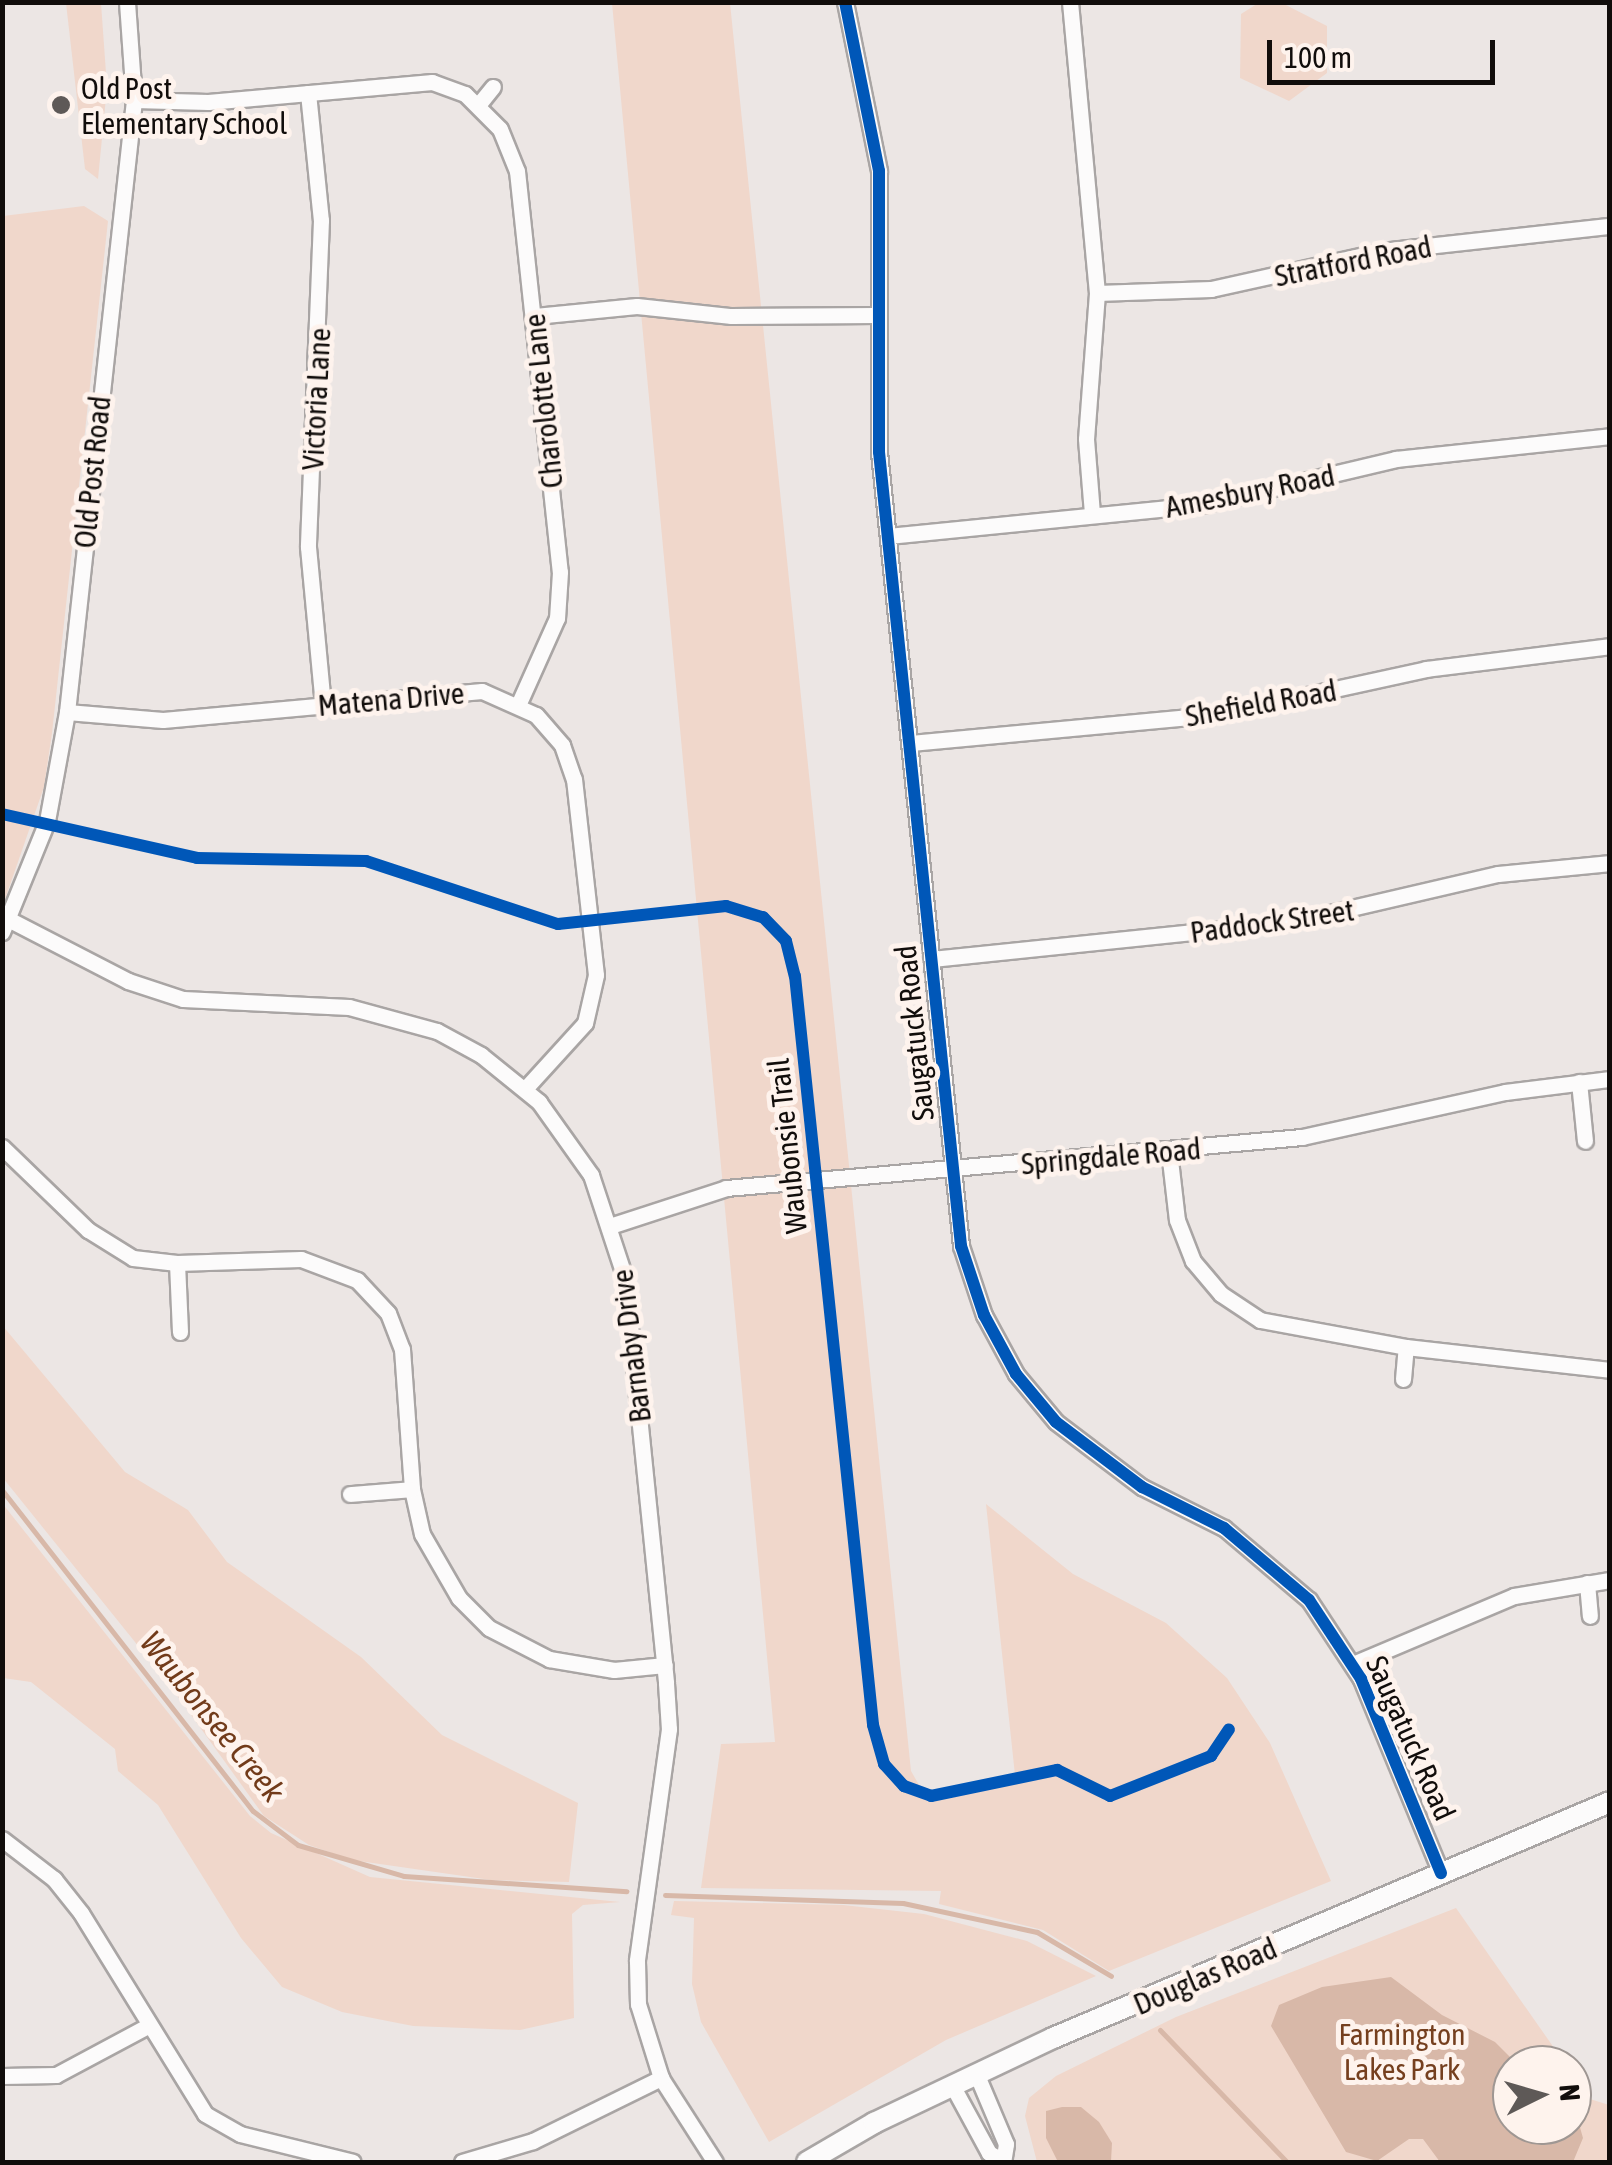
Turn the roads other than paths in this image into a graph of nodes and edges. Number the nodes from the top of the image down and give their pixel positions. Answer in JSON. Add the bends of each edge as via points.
{"nodes":[{"id":1,"x":126,"y":2,"type":"edge"},
{"id":2,"x":844,"y":2,"type":"edge"},
{"id":3,"x":1070,"y":2,"type":"edge"},
{"id":4,"x":492,"y":87,"type":"dead end"},
{"id":5,"x":308,"y":93,"type":"junction"},
{"id":6,"x":134,"y":100,"type":"junction"},
{"id":7,"x":479,"y":104,"type":"junction"},
{"id":8,"x":1610,"y":226,"type":"edge"},
{"id":9,"x":1097,"y":292,"type":"junction"},
{"id":10,"x":876,"y":314,"type":"junction"},
{"id":11,"x":535,"y":316,"type":"junction"},
{"id":12,"x":1610,"y":436,"type":"edge"},
{"id":13,"x":1092,"y":514,"type":"junction"},
{"id":14,"x":888,"y":536,"type":"junction"},
{"id":15,"x":1610,"y":646,"type":"edge"},
{"id":16,"x":519,"y":703,"type":"junction"},
{"id":17,"x":323,"y":705,"type":"junction"},
{"id":18,"x":68,"y":712,"type":"junction"},
{"id":19,"x":910,"y":744,"type":"junction"},
{"id":20,"x":1610,"y":863,"type":"edge"},
{"id":21,"x":6,"y":926,"type":"edge"},
{"id":22,"x":932,"y":958,"type":"junction"},
{"id":23,"x":1610,"y":1079,"type":"edge"},
{"id":24,"x":1579,"y":1082,"type":"junction"},
{"id":25,"x":525,"y":1089,"type":"junction"},
{"id":26,"x":1584,"y":1141,"type":"dead end"},
{"id":27,"x":2,"y":1147,"type":"edge"},
{"id":28,"x":1168,"y":1151,"type":"junction"},
{"id":29,"x":953,"y":1171,"type":"junction"},
{"id":30,"x":613,"y":1225,"type":"junction"},
{"id":31,"x":177,"y":1263,"type":"junction"},
{"id":32,"x":180,"y":1332,"type":"dead end"},
{"id":33,"x":1406,"y":1348,"type":"junction"},
{"id":34,"x":1610,"y":1370,"type":"edge"},
{"id":35,"x":1403,"y":1379,"type":"dead end"},
{"id":36,"x":412,"y":1489,"type":"junction"},
{"id":37,"x":350,"y":1494,"type":"dead end"},
{"id":38,"x":1610,"y":1580,"type":"edge"},
{"id":39,"x":1587,"y":1583,"type":"junction"},
{"id":40,"x":1590,"y":1616,"type":"dead end"},
{"id":41,"x":665,"y":1664,"type":"junction"},
{"id":42,"x":1353,"y":1664,"type":"junction"},
{"id":43,"x":1610,"y":1802,"type":"edge"},
{"id":44,"x":2,"y":1839,"type":"edge"},
{"id":45,"x":1441,"y":1873,"type":"junction"},
{"id":46,"x":146,"y":2028,"type":"junction"},
{"id":47,"x":976,"y":2073,"type":"junction"},
{"id":48,"x":2,"y":2076,"type":"edge"},
{"id":49,"x":661,"y":2078,"type":"junction"},
{"id":50,"x":952,"y":2085,"type":"junction"},
{"id":51,"x":1002,"y":2161,"type":"edge"},
{"id":52,"x":353,"y":2162,"type":"edge"},
{"id":53,"x":462,"y":2162,"type":"edge"},
{"id":54,"x":715,"y":2162,"type":"edge"},
{"id":55,"x":806,"y":2162,"type":"edge"}],
"edges":[{"from":1,"to":6,"type":"street","name":"Old Post Road"},
{"from":2,"to":10,"type":"street","name":"Saugatuck Road","via":[[879,171]]},
{"from":3,"to":9,"type":"street"},
{"from":4,"to":7,"type":"street"},
{"from":5,"to":6,"type":"street","via":[[190,103]]},
{"from":5,"to":7,"type":"street","via":[[432,82]]},
{"from":5,"to":17,"type":"street","name":"Victoria Lane","via":[[321,220],[308,547]]},
{"from":6,"to":18,"type":"street","name":"Old Post Road"},
{"from":7,"to":11,"type":"street","name":"Charolotte Lane","via":[[514,159]]},
{"from":8,"to":9,"type":"street","name":"Stratford Road","via":[[1382,251],[1205,290]]},
{"from":9,"to":13,"type":"street","via":[[1086,440]]},
{"from":10,"to":11,"type":"street","via":[[731,316],[637,306]]},
{"from":10,"to":14,"type":"street","name":"Saugatuck Road","via":[[874,390]]},
{"from":11,"to":16,"type":"street","name":"Charolotte Lane","via":[[560,594],[548,642]]},
{"from":12,"to":13,"type":"street","name":"Amesbury Road","via":[[1396,459],[1249,497]]},
{"from":13,"to":14,"type":"street","name":"Amesbury Road"},
{"from":14,"to":19,"type":"street","name":"Saugatuck Road"},
{"from":15,"to":19,"type":"street","name":"Shefield Road","via":[[1426,669],[1220,714]]},
{"from":16,"to":17,"type":"street","name":"Matena Drive","via":[[464,691]]},
{"from":16,"to":25,"type":"street","via":[[548,728],[570,762],[596,975],[584,1023]]},
{"from":17,"to":18,"type":"street","name":"Matena Drive","via":[[163,720]]},
{"from":18,"to":21,"type":"street","name":"Old Post Road","via":[[47,821]]},
{"from":19,"to":22,"type":"street","name":"Saugatuck Road"},
{"from":20,"to":22,"type":"street","name":"Paddock Street","via":[[1498,874],[1292,922]]},
{"from":21,"to":25,"type":"street","name":"Barnaby Drive","via":[[172,997],[350,1007],[411,1021],[473,1050]]},
{"from":22,"to":29,"type":"street","name":"Saugatuck Road"},
{"from":23,"to":24,"type":"street","name":"Springdale Road"},
{"from":24,"to":26,"type":"street"},
{"from":24,"to":28,"type":"street","name":"Springdale Road","via":[[1505,1092],[1354,1129]]},
{"from":25,"to":30,"type":"street","name":"Barnaby Drive","via":[[563,1130]]},
{"from":27,"to":31,"type":"street","via":[[114,1248],[148,1262]]},
{"from":28,"to":29,"type":"street","name":"Springdale Road"},
{"from":28,"to":33,"type":"street","via":[[1178,1220],[1193,1261],[1221,1294],[1260,1320]]},
{"from":29,"to":30,"type":"street","name":"Springdale Road","via":[[726,1188]]},
{"from":29,"to":42,"type":"street","name":"Saugatuck Road","via":[[961,1246],[984,1315],[1018,1379],[1100,1460],[1224,1528],[1282,1572]]},
{"from":30,"to":41,"type":"street","name":"Barnaby Drive","via":[[626,1278]]},
{"from":31,"to":32,"type":"street"},
{"from":31,"to":36,"type":"street","via":[[311,1260],[341,1270],[374,1295],[402,1348]]},
{"from":33,"to":34,"type":"street"},
{"from":33,"to":35,"type":"street"},
{"from":36,"to":37,"type":"street"},
{"from":36,"to":41,"type":"street","via":[[431,1555],[489,1628],[574,1665]]},
{"from":38,"to":39,"type":"street"},
{"from":39,"to":40,"type":"street"},
{"from":39,"to":42,"type":"street","via":[[1514,1596]]},
{"from":41,"to":49,"type":"street","name":"Barnaby Drive","via":[[669,1728],[638,2004]]},
{"from":42,"to":45,"type":"street","name":"Saugatuck Road"},
{"from":43,"to":45,"type":"street","name":"Douglas Road"},
{"from":44,"to":46,"type":"street","via":[[54,1879],[81,1913]]},
{"from":45,"to":47,"type":"street","name":"Douglas Road"},
{"from":46,"to":48,"type":"street","via":[[56,2075]]},
{"from":46,"to":52,"type":"street","via":[[204,2114],[240,2134]]},
{"from":47,"to":50,"type":"street","name":"Douglas Road"},
{"from":47,"to":51,"type":"street","via":[[1006,2144]]},
{"from":49,"to":53,"type":"street","via":[[532,2141]]},
{"from":49,"to":54,"type":"street","name":"Barnaby Drive"},
{"from":50,"to":51,"type":"street","via":[[989,2153]]},
{"from":50,"to":55,"type":"street","name":"Douglas Road"}]}
